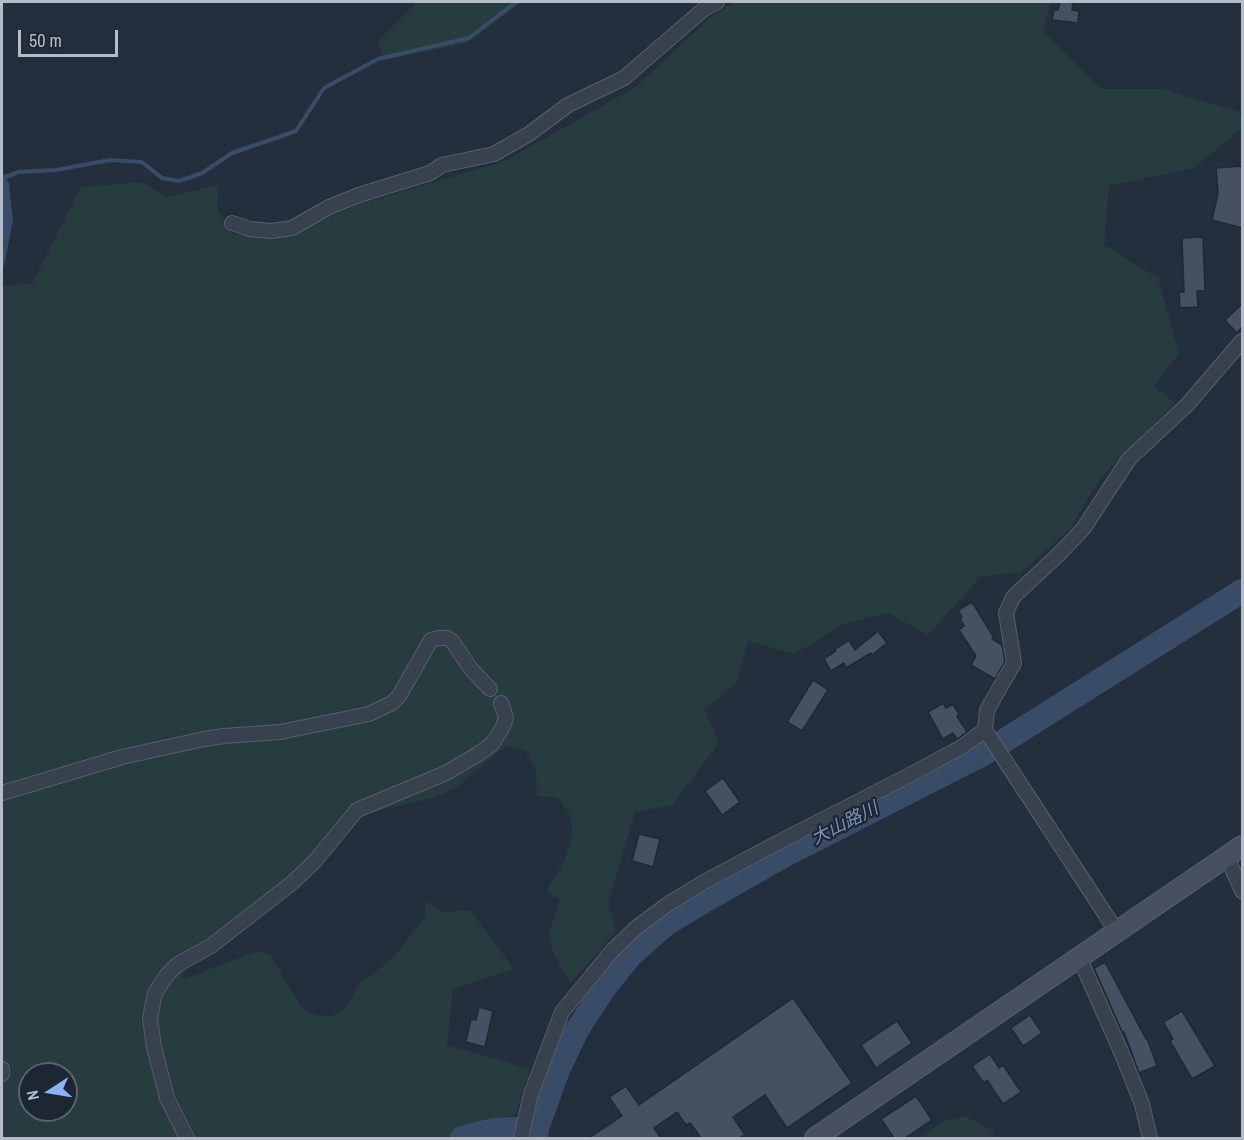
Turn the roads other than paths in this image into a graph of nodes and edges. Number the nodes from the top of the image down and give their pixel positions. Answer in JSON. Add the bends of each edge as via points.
{"nodes":[{"id":1,"x":717,"y":2,"type":"edge"},
{"id":2,"x":232,"y":223,"type":"dead end"},
{"id":3,"x":1242,"y":341,"type":"edge"},
{"id":4,"x":490,"y":689,"type":"dead end"},
{"id":5,"x":501,"y":703,"type":"dead end"},
{"id":6,"x":987,"y":733,"type":"junction"},
{"id":7,"x":2,"y":793,"type":"edge"},
{"id":8,"x":1235,"y":851,"type":"edge"},
{"id":9,"x":1242,"y":891,"type":"edge"},
{"id":10,"x":1117,"y":932,"type":"junction"},
{"id":11,"x":1079,"y":957,"type":"junction"},
{"id":12,"x":2,"y":1069,"type":"edge"},
{"id":13,"x":2,"y":1074,"type":"edge"},
{"id":14,"x":187,"y":1138,"type":"edge"},
{"id":15,"x":521,"y":1138,"type":"edge"},
{"id":16,"x":815,"y":1138,"type":"edge"},
{"id":17,"x":1150,"y":1138,"type":"edge"}],
"edges":[{"from":1,"to":2,"type":"street","via":[[624,78],[568,105],[494,154],[442,165],[430,173],[360,195],[292,228],[271,231]]},
{"from":3,"to":6,"type":"street","via":[[1187,405],[1129,459],[1083,530],[1013,597],[1006,613],[1014,663],[987,710]]},
{"from":4,"to":7,"type":"street","via":[[452,641],[439,638],[431,640],[399,696],[369,714],[280,732],[204,739],[122,757]]},
{"from":5,"to":14,"type":"street","via":[[506,717],[492,744],[446,773],[357,810],[292,883],[167,975],[155,993],[150,1018],[167,1098]]},
{"from":6,"to":10,"type":"street"},
{"from":6,"to":15,"type":"street","via":[[704,882],[636,928],[562,1012],[531,1094]]},
{"from":8,"to":9,"type":"street"},
{"from":8,"to":10,"type":"street"},
{"from":10,"to":11,"type":"street"},
{"from":11,"to":16,"type":"street"},
{"from":11,"to":17,"type":"street","via":[[1143,1104]]},
{"from":12,"to":13,"type":"street"}]}
